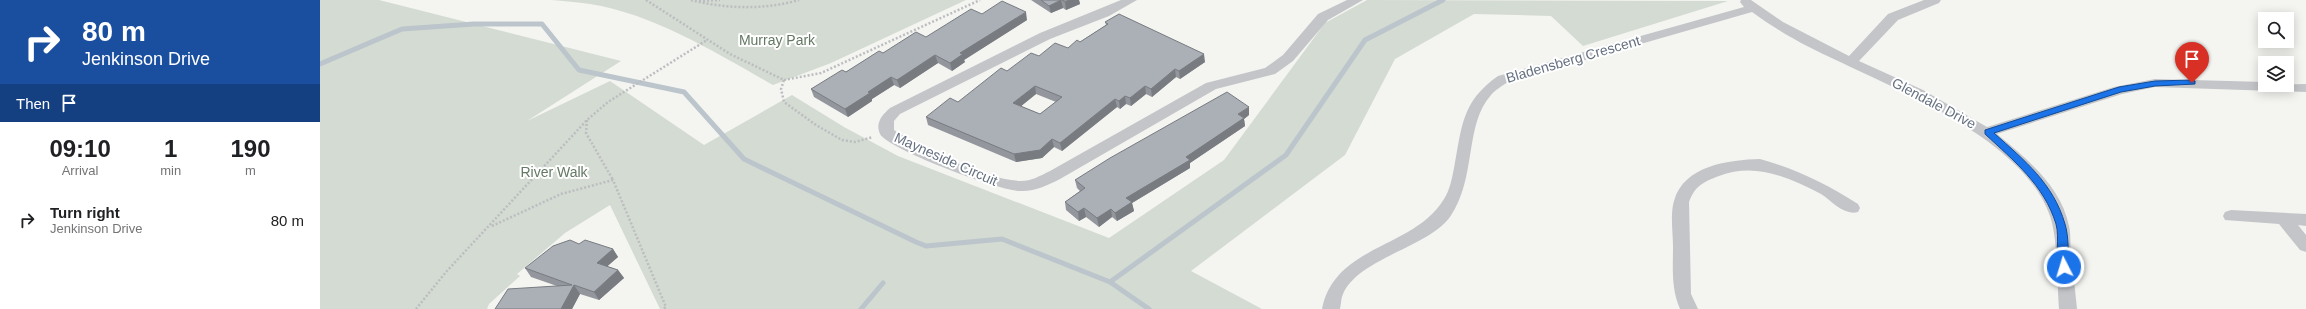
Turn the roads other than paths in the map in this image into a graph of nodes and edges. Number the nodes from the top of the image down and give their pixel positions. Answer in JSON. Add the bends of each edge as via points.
{"nodes":[{"id":1,"x":1131,"y":0,"type":"edge"},
{"id":2,"x":1357,"y":0,"type":"edge"},
{"id":3,"x":1935,"y":0,"type":"edge"},
{"id":4,"x":1748,"y":4,"type":"edge"},
{"id":5,"x":1851,"y":62,"type":"junction"},
{"id":6,"x":2306,"y":88,"type":"edge"},
{"id":7,"x":1988,"y":132,"type":"junction"},
{"id":8,"x":1852,"y":208,"type":"dead end"},
{"id":9,"x":2231,"y":216,"type":"dead end"},
{"id":10,"x":2284,"y":220,"type":"junction"},
{"id":11,"x":2306,"y":220,"type":"edge"},
{"id":12,"x":2306,"y":246,"type":"edge"},
{"id":13,"x":1331,"y":309,"type":"edge"},
{"id":14,"x":1690,"y":309,"type":"edge"},
{"id":15,"x":2068,"y":309,"type":"edge"}],
"edges":[{"from":1,"to":2,"type":"street","name":"Mayneside Circuit","via":[[1094,18],[1045,36],[909,104],[887,119],[887,133],[966,171],[1006,185],[1032,185],[1055,175],[1210,86],[1270,71],[1288,58],[1323,17]]},
{"from":3,"to":5,"type":"street","via":[[1893,17]]},
{"from":4,"to":5,"type":"street","name":"Glendale Drive","via":[[1786,30]]},
{"from":4,"to":13,"type":"street","name":"Bladensberg Crescent","via":[[1503,78],[1494,83],[1485,90],[1474,106],[1452,204],[1430,225],[1348,276],[1333,294]]},
{"from":5,"to":7,"type":"street","name":"Glendale Drive","via":[[1935,100]]},
{"from":6,"to":7,"type":"street","via":[[2155,83],[2119,90]]},
{"from":7,"to":15,"type":"street","name":"Glendale Drive","via":[[2035,175],[2051,202],[2061,225]]},
{"from":8,"to":14,"type":"street","via":[[1827,191],[1765,165],[1732,165],[1696,179],[1687,188],[1680,202],[1682,294]]},
{"from":9,"to":10,"type":"street"},
{"from":10,"to":11,"type":"street"},
{"from":10,"to":12,"type":"street"}]}
